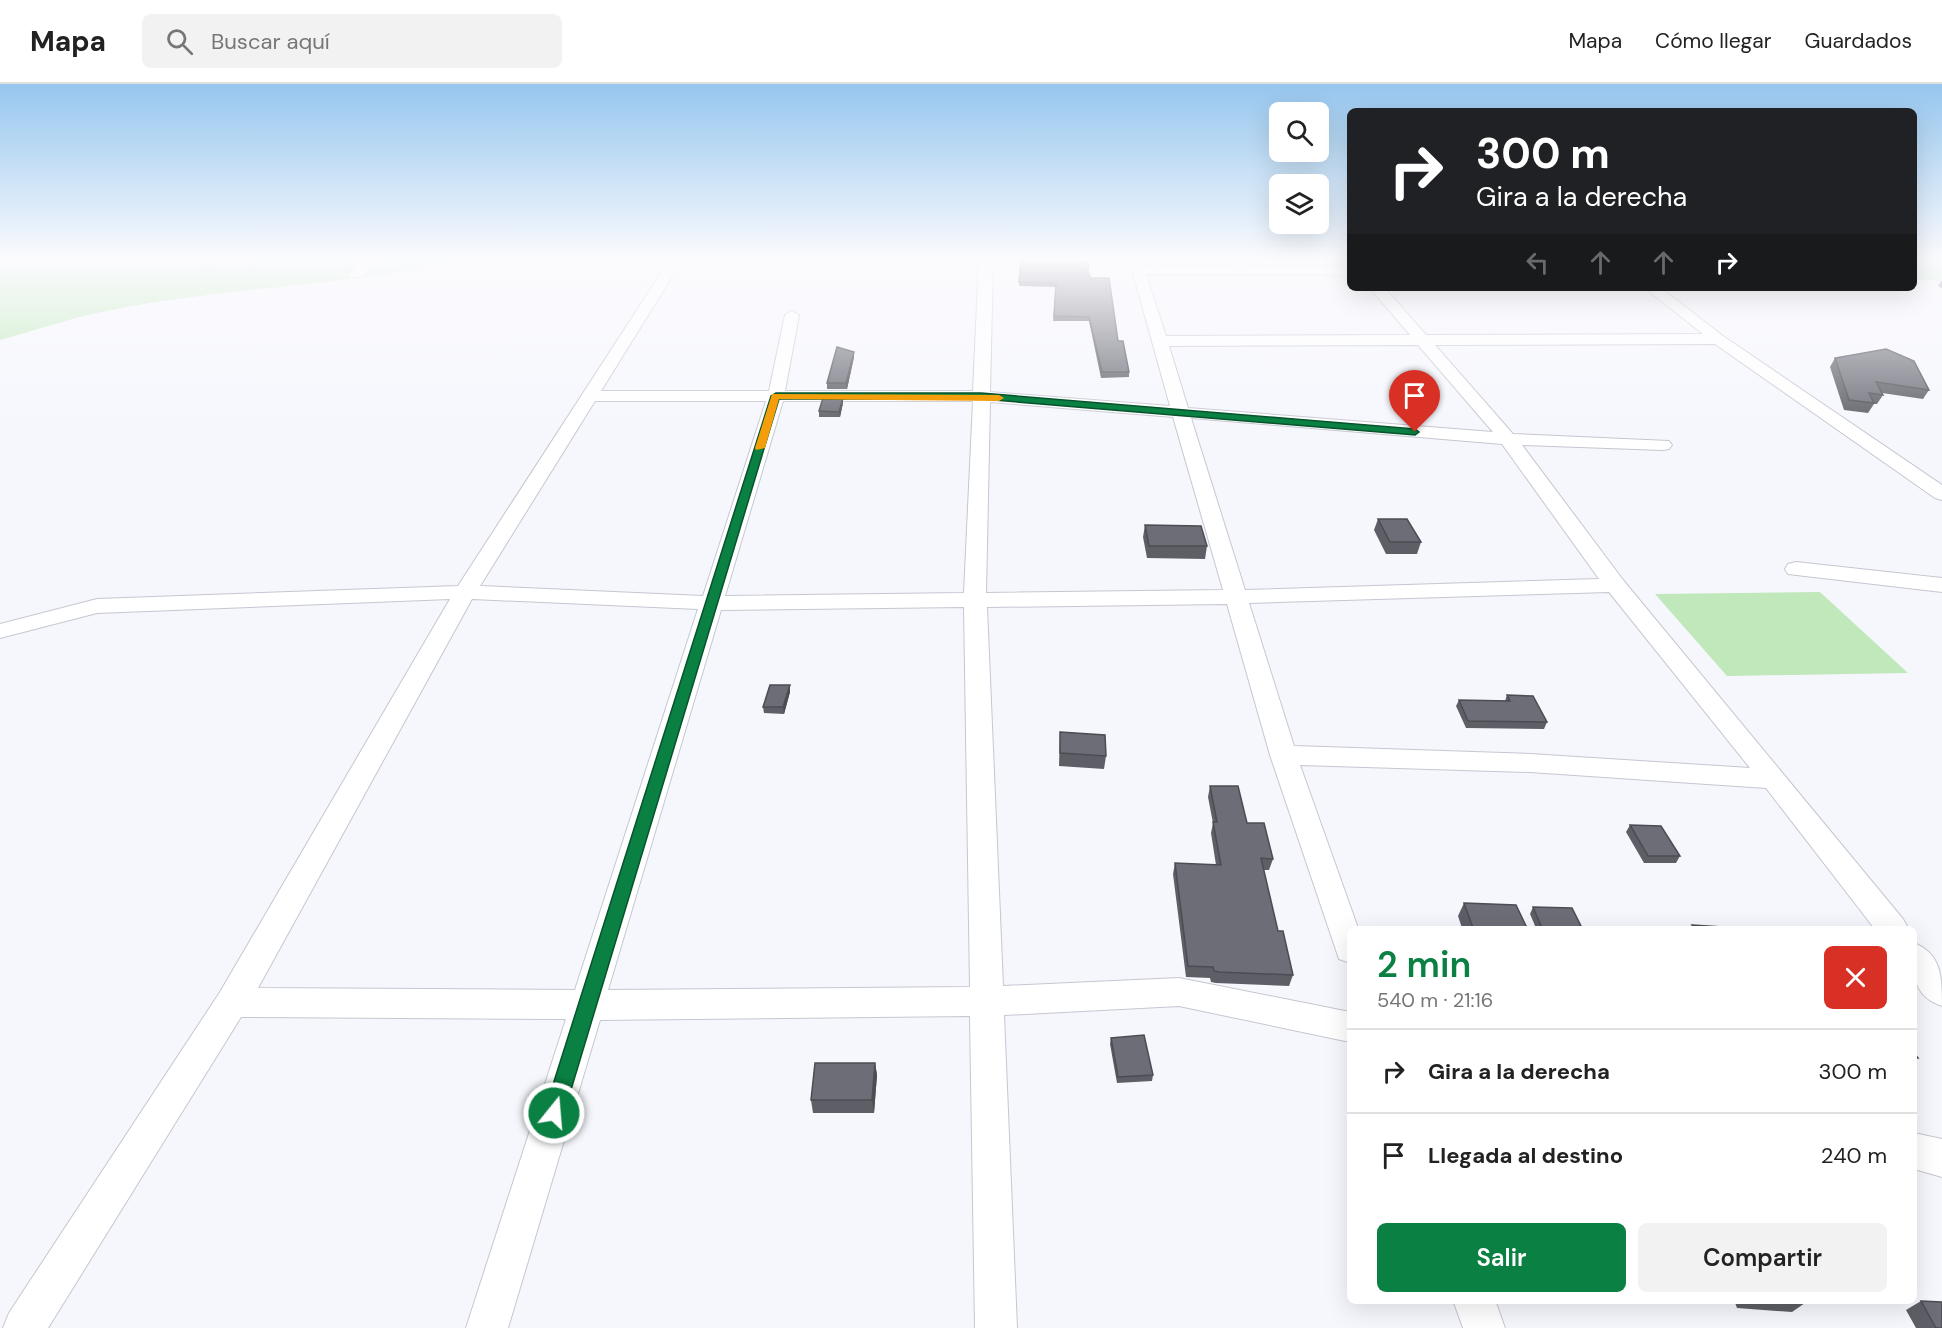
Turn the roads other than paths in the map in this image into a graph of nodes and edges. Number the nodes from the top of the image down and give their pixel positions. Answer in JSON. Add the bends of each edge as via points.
{"nodes":[{"id":1,"x":641,"y":317,"type":"edge"},
{"id":2,"x":792,"y":317,"type":"edge"},
{"id":3,"x":984,"y":317,"type":"edge"},
{"id":4,"x":1153,"y":317,"type":"edge"},
{"id":5,"x":1402,"y":317,"type":"edge"},
{"id":6,"x":1690,"y":317,"type":"edge"},
{"id":7,"x":1718,"y":339,"type":"junction"},
{"id":8,"x":1160,"y":341,"type":"junction"},
{"id":9,"x":1423,"y":341,"type":"junction"},
{"id":10,"x":591,"y":396,"type":"junction"},
{"id":11,"x":776,"y":396,"type":"junction"},
{"id":12,"x":981,"y":396,"type":"junction"},
{"id":13,"x":1181,"y":413,"type":"junction"},
{"id":14,"x":1508,"y":439,"type":"junction"},
{"id":15,"x":1663,"y":445,"type":"dead end"},
{"id":16,"x":1942,"y":494,"type":"edge"},
{"id":17,"x":1796,"y":569,"type":"dead end"},
{"id":18,"x":1615,"y":585,"type":"junction"},
{"id":19,"x":1942,"y":585,"type":"edge"},
{"id":20,"x":465,"y":592,"type":"junction"},
{"id":21,"x":1236,"y":597,"type":"junction"},
{"id":22,"x":975,"y":600,"type":"junction"},
{"id":23,"x":713,"y":603,"type":"junction"},
{"id":24,"x":0,"y":631,"type":"edge"},
{"id":25,"x":1282,"y":755,"type":"junction"},
{"id":26,"x":1774,"y":779,"type":"junction"},
{"id":27,"x":1890,"y":926,"type":"edge"},
{"id":28,"x":1347,"y":941,"type":"edge"},
{"id":29,"x":1917,"y":960,"type":"edge"},
{"id":30,"x":1942,"y":992,"type":"edge"},
{"id":31,"x":986,"y":1001,"type":"junction"},
{"id":32,"x":232,"y":1002,"type":"junction"},
{"id":33,"x":587,"y":1005,"type":"junction"},
{"id":34,"x":1347,"y":1026,"type":"edge"},
{"id":35,"x":1917,"y":1152,"type":"edge"},
{"id":36,"x":1942,"y":1158,"type":"edge"},
{"id":37,"x":1475,"y":1304,"type":"edge"},
{"id":38,"x":24,"y":1328,"type":"edge"},
{"id":39,"x":487,"y":1328,"type":"edge"},
{"id":40,"x":996,"y":1328,"type":"edge"},
{"id":41,"x":1484,"y":1328,"type":"edge"}],
"edges":[{"from":1,"to":10,"type":"street"},
{"from":2,"to":11,"type":"street"},
{"from":3,"to":12,"type":"street"},
{"from":4,"to":8,"type":"street"},
{"from":5,"to":9,"type":"street"},
{"from":6,"to":7,"type":"street"},
{"from":7,"to":9,"type":"street"},
{"from":7,"to":16,"type":"street"},
{"from":8,"to":9,"type":"street"},
{"from":8,"to":13,"type":"street"},
{"from":9,"to":14,"type":"street"},
{"from":10,"to":11,"type":"street"},
{"from":10,"to":20,"type":"street"},
{"from":11,"to":12,"type":"street"},
{"from":11,"to":23,"type":"street"},
{"from":12,"to":13,"type":"street"},
{"from":12,"to":22,"type":"street"},
{"from":13,"to":14,"type":"street"},
{"from":13,"to":21,"type":"street"},
{"from":14,"to":15,"type":"street"},
{"from":14,"to":18,"type":"street"},
{"from":17,"to":19,"type":"street"},
{"from":18,"to":21,"type":"street"},
{"from":18,"to":26,"type":"street"},
{"from":20,"to":23,"type":"street"},
{"from":20,"to":24,"type":"street","via":[[97,606]]},
{"from":20,"to":32,"type":"street"},
{"from":21,"to":22,"type":"street"},
{"from":21,"to":25,"type":"street"},
{"from":22,"to":23,"type":"street"},
{"from":22,"to":31,"type":"street"},
{"from":23,"to":33,"type":"street"},
{"from":25,"to":26,"type":"street","via":[[1530,763]]},
{"from":25,"to":28,"type":"street"},
{"from":26,"to":27,"type":"street"},
{"from":29,"to":30,"type":"street"},
{"from":31,"to":33,"type":"street"},
{"from":31,"to":34,"type":"street","via":[[1179,992]]},
{"from":31,"to":40,"type":"street"},
{"from":32,"to":33,"type":"street"},
{"from":32,"to":38,"type":"street"},
{"from":33,"to":39,"type":"street"},
{"from":35,"to":36,"type":"street"},
{"from":37,"to":41,"type":"street"}]}
